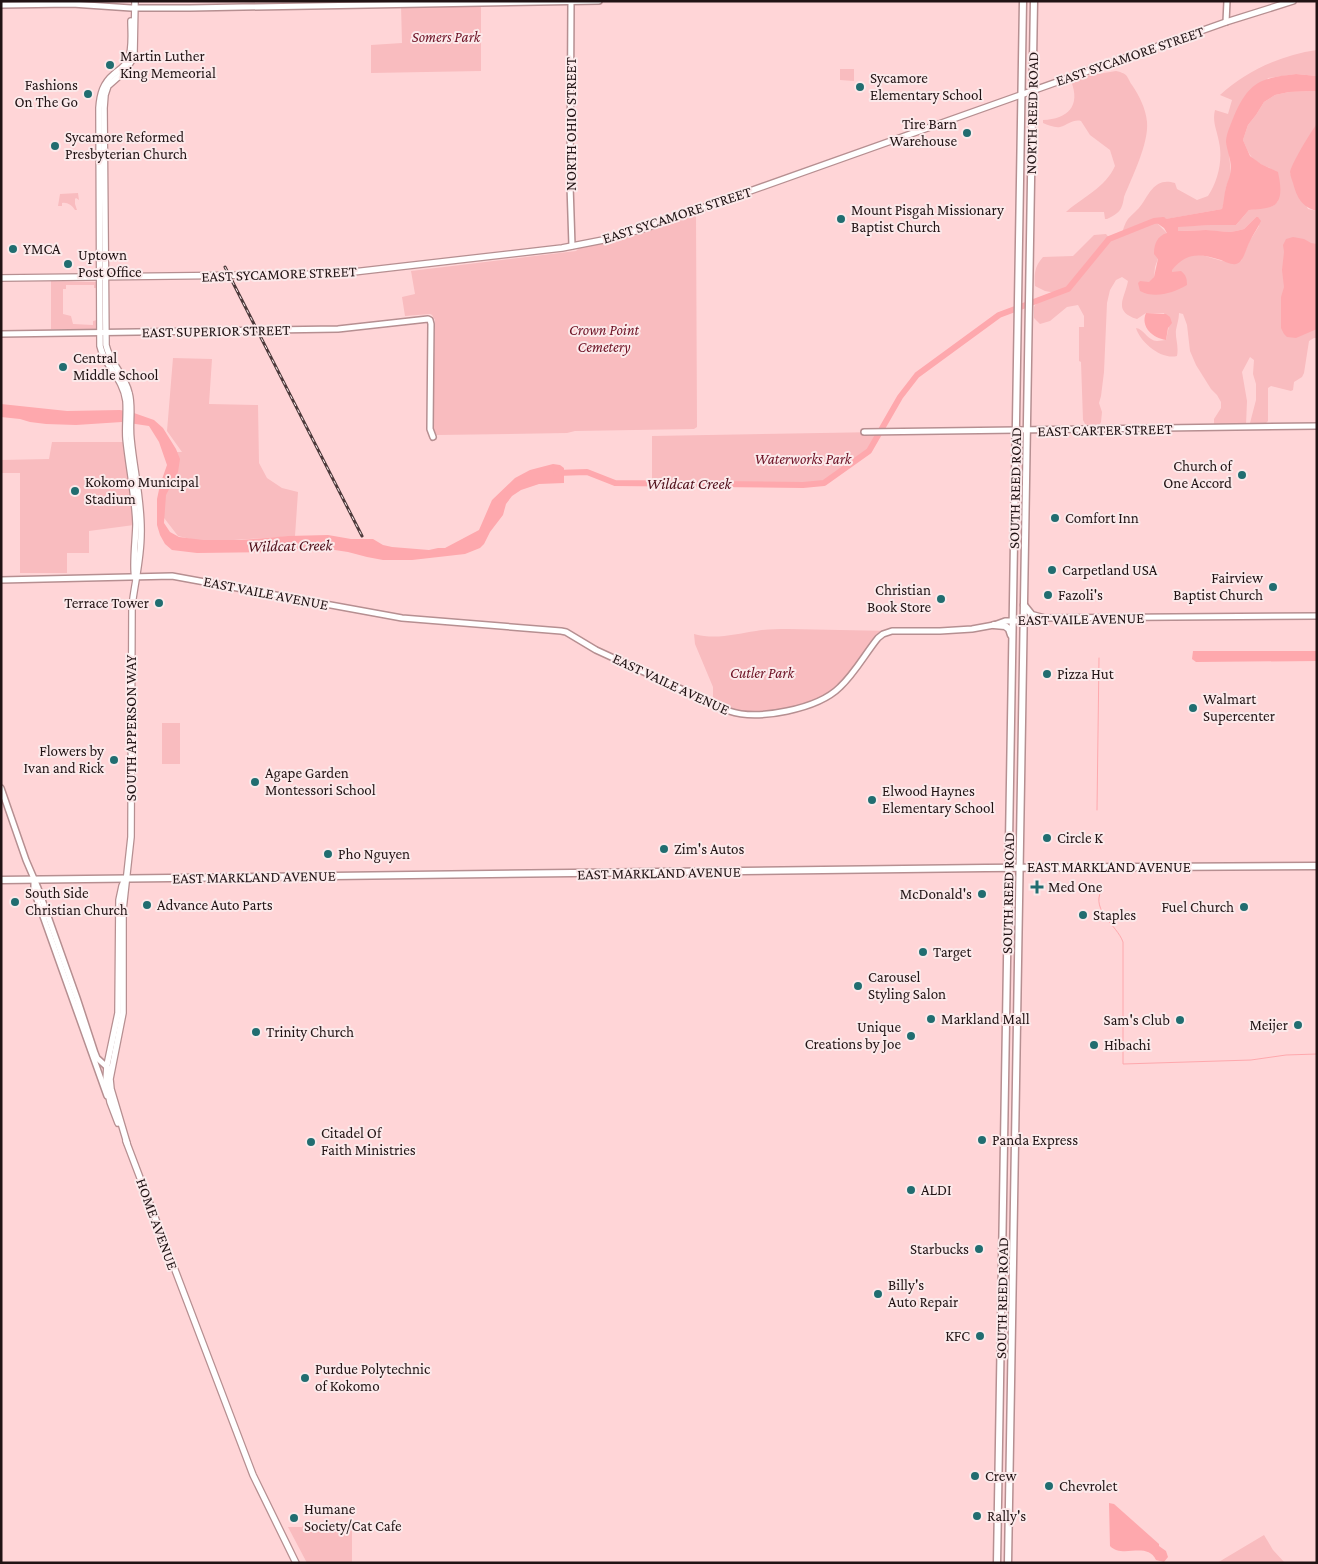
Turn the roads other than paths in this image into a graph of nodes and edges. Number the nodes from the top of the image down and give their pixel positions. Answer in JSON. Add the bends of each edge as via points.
{"nodes":[{"id":1,"x":599,"y":1,"type":"edge"},
{"id":2,"x":1019,"y":1,"type":"edge"},
{"id":3,"x":1023,"y":1,"type":"edge"},
{"id":4,"x":1034,"y":1,"type":"edge"},
{"id":5,"x":1227,"y":1,"type":"edge"},
{"id":6,"x":1294,"y":1,"type":"edge"},
{"id":7,"x":571,"y":2,"type":"edge"},
{"id":8,"x":352,"y":3,"type":"edge"},
{"id":9,"x":1,"y":5,"type":"edge"},
{"id":10,"x":133,"y":5,"type":"edge"},
{"id":11,"x":1023,"y":9,"type":"junction"},
{"id":12,"x":1226,"y":22,"type":"junction"},
{"id":13,"x":1032,"y":90,"type":"junction"},
{"id":14,"x":1022,"y":94,"type":"junction"},
{"id":15,"x":1020,"y":224,"type":"joint"},
{"id":16,"x":1030,"y":225,"type":"joint"},
{"id":17,"x":572,"y":246,"type":"junction"},
{"id":18,"x":103,"y":277,"type":"junction"},
{"id":19,"x":1,"y":278,"type":"edge"},
{"id":20,"x":103,"y":333,"type":"junction"},
{"id":21,"x":1,"y":334,"type":"edge"},
{"id":22,"x":1317,"y":426,"type":"edge"},
{"id":23,"x":1027,"y":431,"type":"junction"},
{"id":24,"x":864,"y":432,"type":"dead end"},
{"id":25,"x":1016,"y":432,"type":"junction"},
{"id":26,"x":433,"y":437,"type":"dead end"},
{"id":27,"x":135,"y":577,"type":"junction"},
{"id":28,"x":1,"y":580,"type":"edge"},
{"id":29,"x":1024,"y":605,"type":"junction"},
{"id":30,"x":1317,"y":616,"type":"edge"},
{"id":31,"x":1043,"y":618,"type":"junction"},
{"id":32,"x":1013,"y":620,"type":"junction"},
{"id":33,"x":1024,"y":621,"type":"junction"},
{"id":34,"x":994,"y":625,"type":"junction"},
{"id":35,"x":1013,"y":642,"type":"junction"},
{"id":36,"x":1,"y":788,"type":"edge"},
{"id":37,"x":1317,"y":866,"type":"edge"},
{"id":38,"x":1009,"y":868,"type":"junction"},
{"id":39,"x":1019,"y":868,"type":"junction"},
{"id":40,"x":34,"y":879,"type":"junction"},
{"id":41,"x":126,"y":879,"type":"junction"},
{"id":42,"x":1,"y":880,"type":"edge"},
{"id":43,"x":109,"y":1068,"type":"junction"},
{"id":44,"x":110,"y":1102,"type":"junction"},
{"id":45,"x":127,"y":1143,"type":"junction"},
{"id":46,"x":296,"y":1563,"type":"edge"},
{"id":47,"x":997,"y":1563,"type":"edge"},
{"id":48,"x":1008,"y":1563,"type":"edge"}],
"edges":[{"from":1,"to":7,"type":"street"},
{"from":2,"to":11,"type":"street"},
{"from":3,"to":11,"type":"main road","name":"NORTH REED ROAD"},
{"from":4,"to":13,"type":"main road","name":"NORTH REED ROAD"},
{"from":5,"to":12,"type":"street"},
{"from":6,"to":12,"type":"main road","name":"EAST SYCAMORE STREET"},
{"from":7,"to":8,"type":"street"},
{"from":7,"to":17,"type":"street","name":"NORTH OHIO STREET"},
{"from":8,"to":10,"type":"street"},
{"from":9,"to":10,"type":"street"},
{"from":10,"to":18,"type":"main road","name":"SOUTH APPERSON WAY","via":[[128,60],[105,82],[100,95]]},
{"from":11,"to":14,"type":"main road","name":"NORTH REED ROAD"},
{"from":12,"to":13,"type":"main road","name":"EAST SYCAMORE STREET"},
{"from":13,"to":14,"type":"main road","name":"EAST SYCAMORE STREET"},
{"from":13,"to":16,"type":"main road","name":"NORTH REED ROAD"},
{"from":14,"to":15,"type":"main road","name":"NORTH REED ROAD"},
{"from":14,"to":17,"type":"main road","name":"EAST SYCAMORE STREET","via":[[646,228]]},
{"from":15,"to":25,"type":"main road","name":"SOUTH REED ROAD"},
{"from":16,"to":23,"type":"main road","name":"SOUTH REED ROAD"},
{"from":17,"to":18,"type":"main road","name":"EAST SYCAMORE STREET","via":[[336,274]]},
{"from":18,"to":19,"type":"main road","name":"EAST SYCAMORE STREET"},
{"from":18,"to":20,"type":"main road","name":"SOUTH APPERSON WAY"},
{"from":20,"to":21,"type":"street","name":"EAST SUPERIOR STREET"},
{"from":20,"to":26,"type":"street","name":"EAST SUPERIOR STREET","via":[[338,329],[430,320],[430,429]]},
{"from":20,"to":27,"type":"main road","name":"SOUTH APPERSON WAY","via":[[102,355],[122,384],[128,401],[135,506]]},
{"from":22,"to":23,"type":"street","name":"EAST CARTER STREET"},
{"from":23,"to":25,"type":"street","name":"EAST CARTER STREET"},
{"from":23,"to":29,"type":"main road","name":"SOUTH REED ROAD"},
{"from":24,"to":25,"type":"street","name":"EAST CARTER STREET"},
{"from":25,"to":32,"type":"main road","name":"SOUTH REED ROAD"},
{"from":27,"to":28,"type":"street","name":"EAST VAILE AVENUE"},
{"from":27,"to":34,"type":"street","name":"EAST VAILE AVENUE","via":[[186,578],[402,618],[561,631],[721,708],[742,714],[789,711],[824,698],[839,688],[878,638],[892,631],[940,631]]},
{"from":27,"to":41,"type":"main road","name":"SOUTH APPERSON WAY","via":[[132,606],[131,837]]},
{"from":29,"to":31,"type":"main road","via":[[1032,615]]},
{"from":29,"to":33,"type":"main road","name":"SOUTH REED ROAD"},
{"from":30,"to":31,"type":"street","name":"EAST VAILE AVENUE"},
{"from":31,"to":33,"type":"street","name":"EAST VAILE AVENUE"},
{"from":32,"to":33,"type":"street","name":"EAST VAILE AVENUE"},
{"from":32,"to":34,"type":"street","name":"EAST VAILE AVENUE"},
{"from":32,"to":35,"type":"main road","name":"SOUTH REED ROAD"},
{"from":33,"to":39,"type":"main road","name":"SOUTH REED ROAD"},
{"from":34,"to":35,"type":"main road","via":[[1009,629]]},
{"from":35,"to":38,"type":"main road","name":"SOUTH REED ROAD"},
{"from":36,"to":40,"type":"street","name":"HOME AVENUE"},
{"from":37,"to":39,"type":"main road","name":"EAST MARKLAND AVENUE"},
{"from":38,"to":39,"type":"main road","name":"EAST MARKLAND AVENUE"},
{"from":38,"to":41,"type":"main road","name":"EAST MARKLAND AVENUE"},
{"from":38,"to":47,"type":"main road","name":"SOUTH REED ROAD"},
{"from":39,"to":48,"type":"main road","name":"SOUTH REED ROAD"},
{"from":40,"to":41,"type":"main road","name":"EAST MARKLAND AVENUE"},
{"from":40,"to":42,"type":"main road","name":"EAST MARKLAND AVENUE"},
{"from":40,"to":43,"type":"street","name":"HOME AVENUE","via":[[97,1058]]},
{"from":40,"to":44,"type":"street","name":"HOME AVENUE","via":[[34,890]]},
{"from":41,"to":43,"type":"main road","name":"SOUTH APPERSON WAY","via":[[119,900],[118,1013]]},
{"from":43,"to":44,"type":"main road","name":"SOUTH APPERSON WAY","via":[[106,1081]]},
{"from":43,"to":45,"type":"main road","name":"SOUTH APPERSON WAY","via":[[111,1089]]},
{"from":44,"to":45,"type":"main road","name":"HOME AVENUE"},
{"from":45,"to":46,"type":"main road","name":"HOME AVENUE","via":[[253,1475]]}]}
